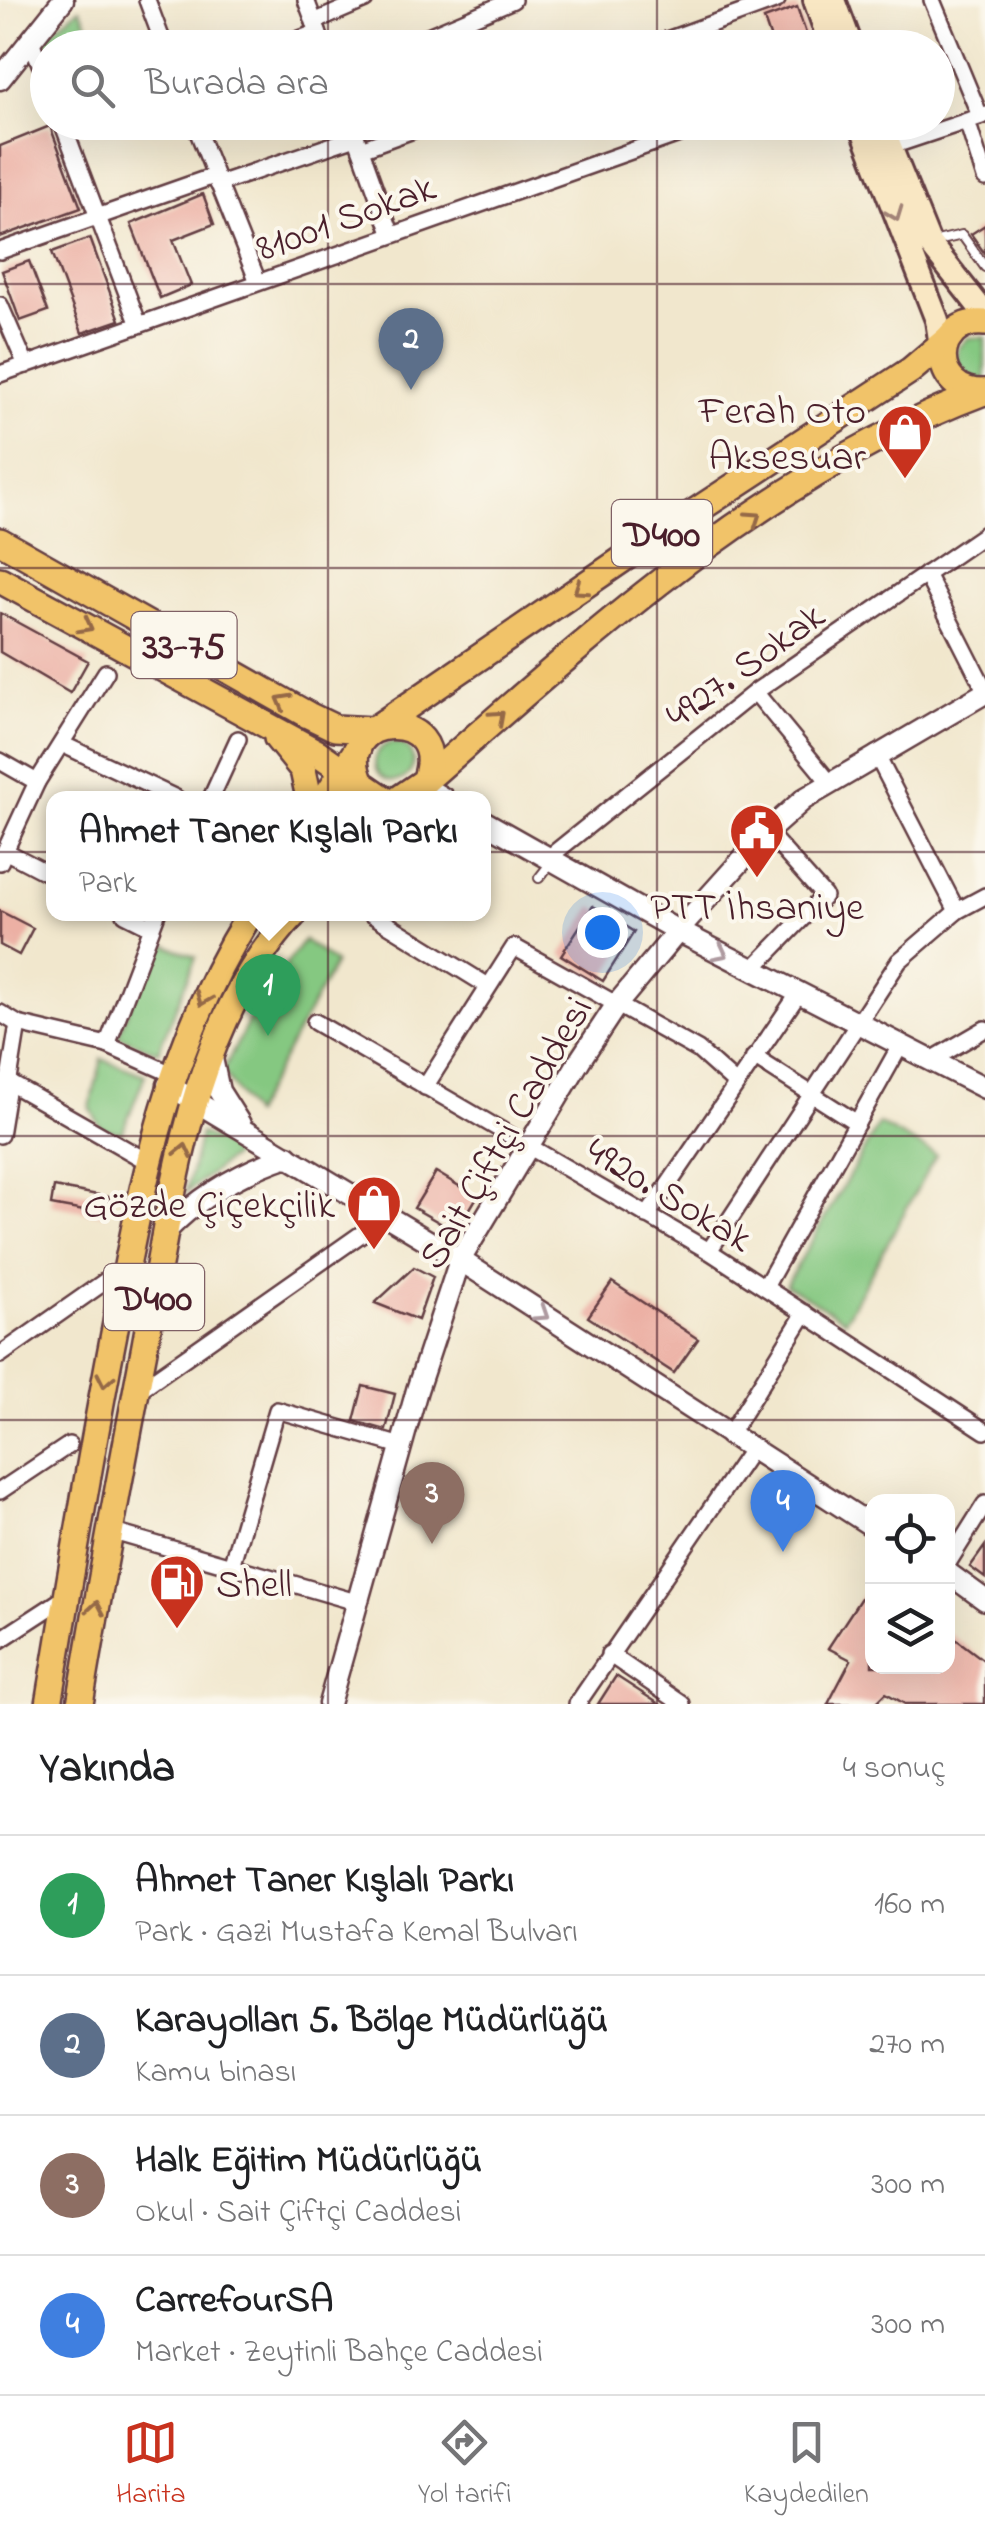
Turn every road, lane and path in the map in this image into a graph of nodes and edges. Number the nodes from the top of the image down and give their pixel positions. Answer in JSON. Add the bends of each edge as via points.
{"nodes":[{"id":1,"x":63,"y":0,"type":"edge"},
{"id":2,"x":147,"y":0,"type":"edge"},
{"id":3,"x":306,"y":0,"type":"edge"},
{"id":4,"x":365,"y":0,"type":"edge"},
{"id":5,"x":513,"y":0,"type":"edge"},
{"id":6,"x":778,"y":0,"type":"edge"},
{"id":7,"x":815,"y":0,"type":"edge"},
{"id":8,"x":834,"y":0,"type":"edge"},
{"id":9,"x":932,"y":0,"type":"edge"},
{"id":10,"x":40,"y":30,"type":"edge"},
{"id":11,"x":158,"y":30,"type":"edge"},
{"id":12,"x":317,"y":30,"type":"edge"},
{"id":13,"x":324,"y":30,"type":"edge"},
{"id":14,"x":442,"y":30,"type":"edge"},
{"id":15,"x":695,"y":30,"type":"edge"},
{"id":16,"x":826,"y":30,"type":"edge"},
{"id":17,"x":845,"y":30,"type":"edge"},
{"id":18,"x":944,"y":30,"type":"edge"},
{"id":19,"x":30,"y":42,"type":"edge"},
{"id":20,"x":955,"y":60,"type":"edge"},
{"id":21,"x":0,"y":79,"type":"edge"},
{"id":22,"x":977,"y":117,"type":"edge"},
{"id":23,"x":69,"y":140,"type":"edge"},
{"id":24,"x":201,"y":140,"type":"edge"},
{"id":25,"x":343,"y":140,"type":"edge"},
{"id":26,"x":357,"y":140,"type":"edge"},
{"id":27,"x":662,"y":140,"type":"edge"},
{"id":28,"x":867,"y":140,"type":"edge"},
{"id":29,"x":886,"y":140,"type":"edge"},
{"id":30,"x":910,"y":140,"type":"edge"},
{"id":31,"x":889,"y":147,"type":"junction"},
{"id":32,"x":985,"y":178,"type":"edge"},
{"id":33,"x":216,"y":180,"type":"junction"},
{"id":34,"x":98,"y":218,"type":"junction"},
{"id":35,"x":392,"y":233,"type":"junction"},
{"id":36,"x":929,"y":243,"type":"junction"},
{"id":37,"x":0,"y":251,"type":"edge"},
{"id":38,"x":985,"y":268,"type":"edge"},
{"id":39,"x":258,"y":282,"type":"junction"},
{"id":40,"x":962,"y":286,"type":"junction"},
{"id":41,"x":0,"y":305,"type":"edge"},
{"id":42,"x":139,"y":325,"type":"junction"},
{"id":43,"x":965,"y":331,"type":"edge"},
{"id":44,"x":26,"y":365,"type":"junction"},
{"id":45,"x":0,"y":374,"type":"edge"},
{"id":46,"x":980,"y":396,"type":"edge"},
{"id":47,"x":985,"y":534,"type":"edge"},
{"id":48,"x":0,"y":542,"type":"edge"},
{"id":49,"x":926,"y":574,"type":"junction"},
{"id":50,"x":0,"y":580,"type":"edge"},
{"id":51,"x":106,"y":672,"type":"dead end"},
{"id":52,"x":755,"y":692,"type":"junction"},
{"id":53,"x":985,"y":692,"type":"edge"},
{"id":54,"x":263,"y":723,"type":"junction"},
{"id":55,"x":238,"y":739,"type":"dead end"},
{"id":56,"x":366,"y":739,"type":"junction"},
{"id":57,"x":62,"y":744,"type":"junction"},
{"id":58,"x":876,"y":754,"type":"junction"},
{"id":59,"x":0,"y":761,"type":"edge"},
{"id":60,"x":352,"y":777,"type":"junction"},
{"id":61,"x":37,"y":782,"type":"junction"},
{"id":62,"x":830,"y":783,"type":"junction"},
{"id":63,"x":161,"y":791,"type":"edge"},
{"id":64,"x":214,"y":791,"type":"edge"},
{"id":65,"x":308,"y":791,"type":"edge"},
{"id":66,"x":334,"y":791,"type":"edge"},
{"id":67,"x":373,"y":791,"type":"edge"},
{"id":68,"x":420,"y":791,"type":"edge"},
{"id":69,"x":422,"y":791,"type":"edge"},
{"id":70,"x":491,"y":825,"type":"edge"},
{"id":71,"x":768,"y":832,"type":"junction"},
{"id":72,"x":2,"y":857,"type":"edge"},
{"id":73,"x":551,"y":859,"type":"junction"},
{"id":74,"x":46,"y":873,"type":"edge"},
{"id":75,"x":539,"y":878,"type":"dead end"},
{"id":76,"x":985,"y":896,"type":"edge"},
{"id":77,"x":956,"y":911,"type":"junction"},
{"id":78,"x":154,"y":921,"type":"edge"},
{"id":79,"x":246,"y":921,"type":"edge"},
{"id":80,"x":287,"y":921,"type":"edge"},
{"id":81,"x":382,"y":921,"type":"edge"},
{"id":82,"x":678,"y":931,"type":"junction"},
{"id":83,"x":753,"y":969,"type":"junction"},
{"id":84,"x":488,"y":986,"type":"junction"},
{"id":85,"x":799,"y":993,"type":"junction"},
{"id":86,"x":616,"y":1004,"type":"junction"},
{"id":87,"x":0,"y":1014,"type":"edge"},
{"id":88,"x":315,"y":1022,"type":"dead end"},
{"id":89,"x":18,"y":1024,"type":"junction"},
{"id":90,"x":859,"y":1024,"type":"junction"},
{"id":91,"x":985,"y":1029,"type":"edge"},
{"id":92,"x":107,"y":1045,"type":"junction"},
{"id":93,"x":900,"y":1046,"type":"junction"},
{"id":94,"x":754,"y":1057,"type":"junction"},
{"id":95,"x":212,"y":1058,"type":"junction"},
{"id":96,"x":930,"y":1061,"type":"junction"},
{"id":97,"x":170,"y":1080,"type":"junction"},
{"id":98,"x":8,"y":1082,"type":"junction"},
{"id":99,"x":736,"y":1083,"type":"junction"},
{"id":100,"x":425,"y":1087,"type":"junction"},
{"id":101,"x":985,"y":1088,"type":"edge"},
{"id":102,"x":813,"y":1093,"type":"junction"},
{"id":103,"x":196,"y":1100,"type":"junction"},
{"id":104,"x":857,"y":1123,"type":"junction"},
{"id":105,"x":245,"y":1130,"type":"junction"},
{"id":106,"x":0,"y":1134,"type":"edge"},
{"id":107,"x":527,"y":1145,"type":"junction"},
{"id":108,"x":288,"y":1156,"type":"junction"},
{"id":109,"x":150,"y":1163,"type":"junction"},
{"id":110,"x":647,"y":1216,"type":"junction"},
{"id":111,"x":384,"y":1218,"type":"junction"},
{"id":112,"x":166,"y":1231,"type":"junction"},
{"id":113,"x":709,"y":1252,"type":"junction"},
{"id":114,"x":460,"y":1260,"type":"junction"},
{"id":115,"x":127,"y":1266,"type":"junction"},
{"id":116,"x":765,"y":1287,"type":"junction"},
{"id":117,"x":804,"y":1313,"type":"junction"},
{"id":118,"x":0,"y":1355,"type":"edge"},
{"id":119,"x":136,"y":1392,"type":"junction"},
{"id":120,"x":985,"y":1431,"type":"edge"},
{"id":121,"x":728,"y":1436,"type":"junction"},
{"id":122,"x":69,"y":1445,"type":"dead end"},
{"id":123,"x":400,"y":1446,"type":"junction"},
{"id":124,"x":751,"y":1450,"type":"junction"},
{"id":125,"x":0,"y":1468,"type":"edge"},
{"id":126,"x":6,"y":1487,"type":"edge"},
{"id":127,"x":985,"y":1504,"type":"edge"},
{"id":128,"x":865,"y":1522,"type":"edge"},
{"id":129,"x":110,"y":1531,"type":"junction"},
{"id":130,"x":955,"y":1552,"type":"edge"},
{"id":131,"x":231,"y":1566,"type":"junction"},
{"id":132,"x":955,"y":1578,"type":"edge"},
{"id":133,"x":66,"y":1597,"type":"junction"},
{"id":134,"x":985,"y":1600,"type":"edge"},
{"id":135,"x":356,"y":1602,"type":"junction"},
{"id":136,"x":0,"y":1640,"type":"edge"},
{"id":137,"x":609,"y":1654,"type":"junction"},
{"id":138,"x":49,"y":1704,"type":"edge"},
{"id":139,"x":80,"y":1704,"type":"edge"},
{"id":140,"x":329,"y":1704,"type":"edge"},
{"id":141,"x":577,"y":1704,"type":"edge"},
{"id":142,"x":682,"y":1704,"type":"edge"}],
"edges":[{"from":1,"to":10,"type":"street"},
{"from":2,"to":11,"type":"street"},
{"from":3,"to":12,"type":"street"},
{"from":4,"to":13,"type":"street"},
{"from":5,"to":14,"type":"street"},
{"from":6,"to":15,"type":"street"},
{"from":7,"to":16,"type":"main road"},
{"from":8,"to":17,"type":"main road"},
{"from":9,"to":18,"type":"street"},
{"from":19,"to":21,"type":"street"},
{"from":20,"to":22,"type":"street"},
{"from":22,"to":32,"type":"street"},
{"from":23,"to":34,"type":"street"},
{"from":24,"to":33,"type":"street"},
{"from":25,"to":33,"type":"street"},
{"from":26,"to":35,"type":"street"},
{"from":27,"to":35,"type":"street","name":"81001 Sokak"},
{"from":28,"to":43,"type":"main road","one_way":true,"via":[[937,320]]},
{"from":29,"to":31,"type":"main road"},
{"from":30,"to":31,"type":"street"},
{"from":31,"to":36,"type":"main road"},
{"from":33,"to":34,"type":"street"},
{"from":33,"to":39,"type":"street"},
{"from":34,"to":37,"type":"street"},
{"from":34,"to":42,"type":"street"},
{"from":35,"to":39,"type":"street","name":"81001 Sokak"},
{"from":36,"to":38,"type":"lane","via":[[962,234]]},
{"from":36,"to":40,"type":"main road"},
{"from":38,"to":40,"type":"lane"},
{"from":39,"to":42,"type":"street","name":"81001 Sokak"},
{"from":40,"to":43,"type":"main road"},
{"from":41,"to":44,"type":"street"},
{"from":42,"to":44,"type":"street","name":"81001 Sokak"},
{"from":43,"to":46,"type":"main road","via":[[952,381]]},
{"from":43,"to":56,"type":"main road","number":"D400","one_way":true},
{"from":44,"to":45,"type":"street","name":"81001 Sokak"},
{"from":69,"to":46,"type":"main road","number":"D400","one_way":true,"via":[[660,580],[896,430]]},
{"from":47,"to":49,"type":"street","name":"4927. Sokak"},
{"from":56,"to":48,"type":"main road","number":"33-75","one_way":true,"via":[[308,715]]},
{"from":49,"to":52,"type":"street","name":"4927. Sokak"},
{"from":49,"to":53,"type":"street"},
{"from":50,"to":54,"type":"main road","number":"33-75","one_way":true},
{"from":51,"to":57,"type":"street"},
{"from":52,"to":62,"type":"street"},
{"from":52,"to":73,"type":"street","name":"4927. Sokak"},
{"from":53,"to":58,"type":"street","name":"Sait Çiftçi Caddesi"},
{"from":54,"to":60,"type":"main road","number":"33-75"},
{"from":54,"to":65,"type":"main road","via":[[304,770]]},
{"from":55,"to":64,"type":"street"},
{"from":56,"to":60,"type":"main road","number":"D400"},
{"from":56,"to":68,"type":"main road","via":[[397,725],[419,736],[429,757]]},
{"from":57,"to":61,"type":"street"},
{"from":57,"to":63,"type":"street"},
{"from":58,"to":62,"type":"street","name":"Sait Çiftçi Caddesi"},
{"from":58,"to":77,"type":"street"},
{"from":59,"to":61,"type":"street"},
{"from":60,"to":66,"type":"main road","number":"D400"},
{"from":60,"to":67,"type":"main road"},
{"from":61,"to":72,"type":"street"},
{"from":62,"to":71,"type":"street","name":"Sait Çiftçi Caddesi"},
{"from":70,"to":73,"type":"street"},
{"from":71,"to":82,"type":"street","name":"Sait Çiftçi Caddesi"},
{"from":71,"to":83,"type":"street","via":[[824,896]]},
{"from":72,"to":74,"type":"street"},
{"from":73,"to":75,"type":"lane"},
{"from":73,"to":82,"type":"street"},
{"from":76,"to":77,"type":"street"},
{"from":77,"to":90,"type":"street","via":[[899,961]]},
{"from":78,"to":92,"type":"street"},
{"from":79,"to":97,"type":"main road","number":"D400","one_way":true,"via":[[213,973]]},
{"from":80,"to":95,"type":"main road","number":"D400","via":[[238,990]]},
{"from":81,"to":84,"type":"street"},
{"from":82,"to":83,"type":"street","one_way":true},
{"from":82,"to":86,"type":"street","name":"Sait Çiftçi Caddesi"},
{"from":83,"to":85,"type":"street"},
{"from":84,"to":86,"type":"street","via":[[514,948]]},
{"from":84,"to":100,"type":"street"},
{"from":85,"to":90,"type":"street"},
{"from":85,"to":94,"type":"street"},
{"from":86,"to":99,"type":"street","via":[[698,1050]]},
{"from":86,"to":107,"type":"street","name":"Sait Çiftçi Caddesi"},
{"from":87,"to":89,"type":"street"},
{"from":88,"to":100,"type":"street","name":"4920. Sokak"},
{"from":89,"to":92,"type":"street"},
{"from":89,"to":98,"type":"street"},
{"from":90,"to":93,"type":"street"},
{"from":90,"to":102,"type":"street"},
{"from":91,"to":96,"type":"street"},
{"from":92,"to":97,"type":"street"},
{"from":93,"to":96,"type":"street"},
{"from":93,"to":104,"type":"street"},
{"from":94,"to":99,"type":"street"},
{"from":94,"to":102,"type":"street"},
{"from":95,"to":103,"type":"main road","number":"D400"},
{"from":95,"to":105,"type":"street","via":[[220,1093]]},
{"from":96,"to":101,"type":"street"},
{"from":97,"to":103,"type":"street"},
{"from":97,"to":109,"type":"main road","number":"D400"},
{"from":98,"to":106,"type":"street"},
{"from":98,"to":109,"type":"street"},
{"from":99,"to":110,"type":"street"},
{"from":100,"to":107,"type":"street","name":"4920. Sokak"},
{"from":102,"to":104,"type":"street"},
{"from":102,"to":113,"type":"street"},
{"from":103,"to":105,"type":"street","via":[[208,1121]]},
{"from":112,"to":103,"type":"main road","number":"D400","one_way":true},
{"from":104,"to":116,"type":"street"},
{"from":105,"to":108,"type":"street"},
{"from":107,"to":110,"type":"street","name":"4920. Sokak"},
{"from":107,"to":114,"type":"street","name":"Sait Çiftçi Caddesi"},
{"from":108,"to":111,"type":"street"},
{"from":108,"to":112,"type":"street","via":[[216,1188]]},
{"from":109,"to":115,"type":"main road","number":"D400"},
{"from":110,"to":113,"type":"street","name":"4920. Sokak"},
{"from":111,"to":114,"type":"street"},
{"from":111,"to":119,"type":"street"},
{"from":112,"to":119,"type":"main road","number":"D400"},
{"from":113,"to":116,"type":"street","name":"4920. Sokak"},
{"from":114,"to":121,"type":"street","one_way":true},
{"from":114,"to":123,"type":"street","name":"Sait Çiftçi Caddesi"},
{"from":115,"to":118,"type":"street"},
{"from":115,"to":133,"type":"main road","number":"D400","one_way":true},
{"from":116,"to":117,"type":"street","name":"4920. Sokak"},
{"from":117,"to":120,"type":"street","name":"4920. Sokak"},
{"from":117,"to":121,"type":"street"},
{"from":119,"to":129,"type":"main road","number":"D400"},
{"from":121,"to":124,"type":"street"},
{"from":122,"to":126,"type":"street"},
{"from":123,"to":131,"type":"street","via":[[277,1410]]},
{"from":123,"to":135,"type":"street","name":"Sait Çiftçi Caddesi"},
{"from":124,"to":128,"type":"street"},
{"from":124,"to":137,"type":"street"},
{"from":125,"to":126,"type":"street"},
{"from":127,"to":130,"type":"street"},
{"from":129,"to":131,"type":"street"},
{"from":139,"to":129,"type":"main road","number":"D400","one_way":true},
{"from":131,"to":135,"type":"street"},
{"from":132,"to":134,"type":"street"},
{"from":133,"to":136,"type":"street"},
{"from":133,"to":138,"type":"main road","number":"D400"},
{"from":135,"to":140,"type":"street","name":"Sait Çiftçi Caddesi"},
{"from":137,"to":141,"type":"street"},
{"from":137,"to":142,"type":"street"}]}
